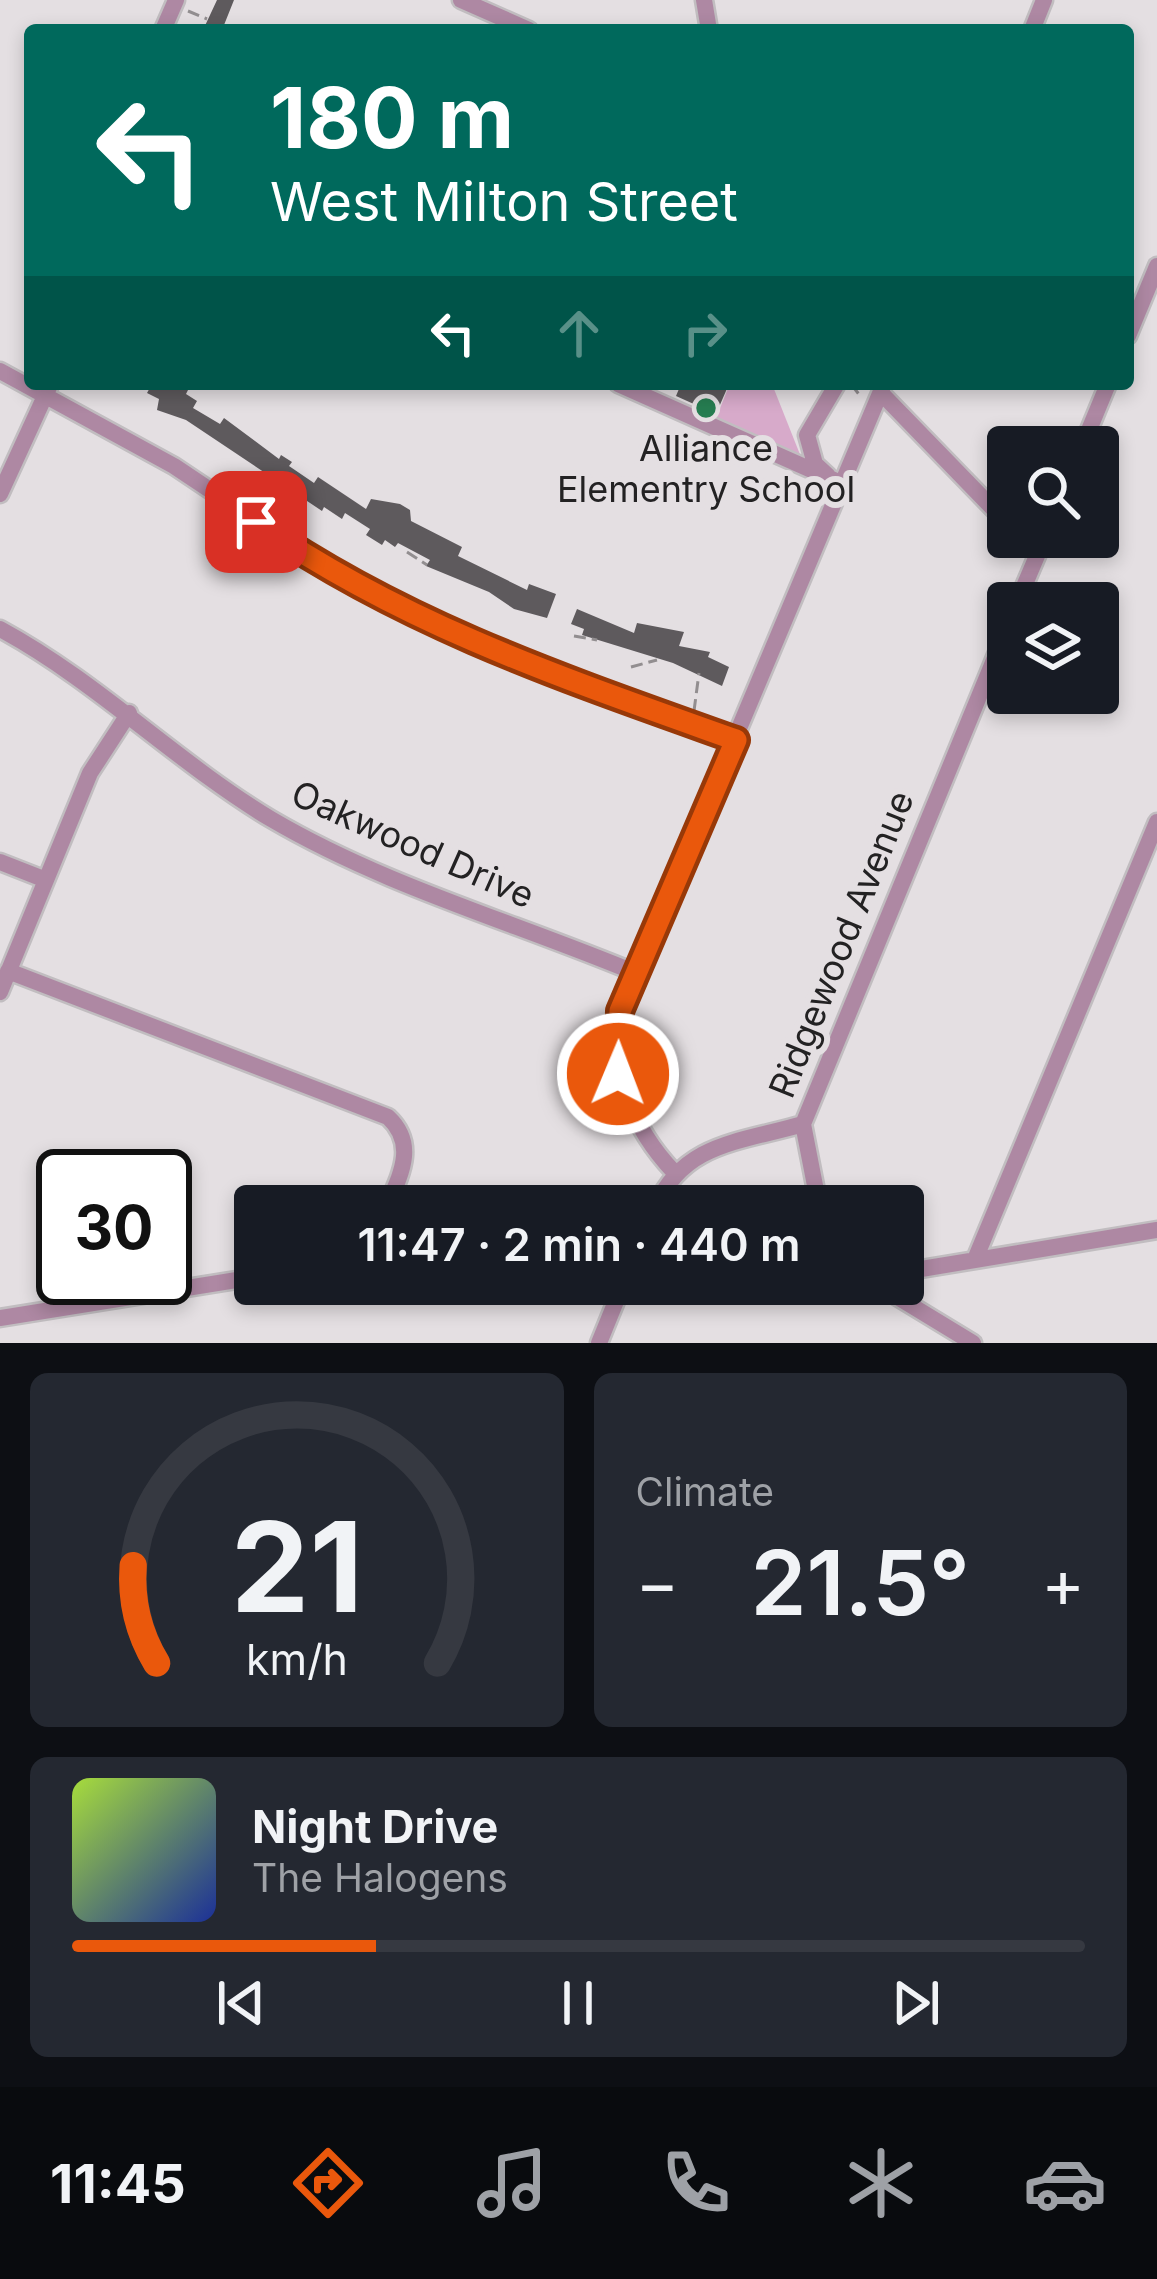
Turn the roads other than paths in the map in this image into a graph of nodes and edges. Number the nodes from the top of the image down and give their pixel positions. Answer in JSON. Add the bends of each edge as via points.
{"nodes":[{"id":1,"x":460,"y":0,"type":"edge"},
{"id":2,"x":516,"y":24,"type":"edge"},
{"id":3,"x":1157,"y":266,"type":"edge"},
{"id":4,"x":1134,"y":322,"type":"edge"},
{"id":5,"x":49,"y":390,"type":"edge"},
{"id":6,"x":632,"y":390,"type":"edge"},
{"id":7,"x":834,"y":390,"type":"edge"},
{"id":8,"x":881,"y":390,"type":"edge"},
{"id":9,"x":884,"y":390,"type":"edge"},
{"id":10,"x":1106,"y":390,"type":"edge"},
{"id":11,"x":1091,"y":426,"type":"edge"},
{"id":12,"x":843,"y":484,"type":"junction"},
{"id":13,"x":0,"y":494,"type":"edge"},
{"id":14,"x":987,"y":502,"type":"edge"},
{"id":15,"x":0,"y":629,"type":"edge"},
{"id":16,"x":987,"y":677,"type":"edge"},
{"id":17,"x":129,"y":712,"type":"junction"},
{"id":18,"x":736,"y":740,"type":"junction"},
{"id":19,"x":1157,"y":822,"type":"edge"},
{"id":20,"x":0,"y":862,"type":"edge"},
{"id":21,"x":46,"y":880,"type":"junction"},
{"id":22,"x":8,"y":971,"type":"junction"},
{"id":23,"x":636,"y":973,"type":"junction"},
{"id":24,"x":0,"y":992,"type":"edge"},
{"id":25,"x":803,"y":1124,"type":"junction"},
{"id":26,"x":674,"y":1172,"type":"junction"},
{"id":27,"x":396,"y":1185,"type":"edge"},
{"id":28,"x":667,"y":1185,"type":"edge"},
{"id":29,"x":815,"y":1185,"type":"edge"},
{"id":30,"x":1157,"y":1230,"type":"edge"},
{"id":31,"x":976,"y":1257,"type":"junction"},
{"id":32,"x":924,"y":1268,"type":"edge"},
{"id":33,"x":234,"y":1280,"type":"edge"},
{"id":34,"x":614,"y":1305,"type":"edge"},
{"id":35,"x":910,"y":1305,"type":"edge"},
{"id":36,"x":0,"y":1318,"type":"edge"},
{"id":37,"x":599,"y":1343,"type":"edge"},
{"id":38,"x":973,"y":1343,"type":"edge"}],
"edges":[{"from":1,"to":2,"type":"street"},
{"from":3,"to":4,"type":"street"},
{"from":5,"to":13,"type":"street"},
{"from":5,"to":18,"type":"street","via":[[415,617]]},
{"from":6,"to":12,"type":"street"},
{"from":7,"to":12,"type":"street","via":[[807,436],[815,464]]},
{"from":8,"to":12,"type":"street"},
{"from":9,"to":14,"type":"street"},
{"from":10,"to":11,"type":"street"},
{"from":12,"to":18,"type":"street"},
{"from":15,"to":17,"type":"street","name":"Oakwood Drive"},
{"from":16,"to":25,"type":"street","name":"Ridgewood Avenue"},
{"from":17,"to":21,"type":"street","via":[[91,773]]},
{"from":17,"to":23,"type":"street","name":"Oakwood Drive","via":[[242,800],[337,855]]},
{"from":18,"to":23,"type":"street"},
{"from":19,"to":31,"type":"street"},
{"from":20,"to":21,"type":"street"},
{"from":21,"to":22,"type":"street"},
{"from":22,"to":24,"type":"street"},
{"from":22,"to":27,"type":"street","via":[[388,1117],[404,1137]]},
{"from":23,"to":26,"type":"street","via":[[616,1028],[618,1074],[645,1134]]},
{"from":25,"to":26,"type":"street","name":"Ridgewood Avenue","via":[[720,1147]]},
{"from":25,"to":29,"type":"street"},
{"from":26,"to":28,"type":"street"},
{"from":30,"to":31,"type":"street"},
{"from":31,"to":32,"type":"street"},
{"from":33,"to":36,"type":"street"},
{"from":34,"to":37,"type":"street"},
{"from":35,"to":38,"type":"street"}]}
